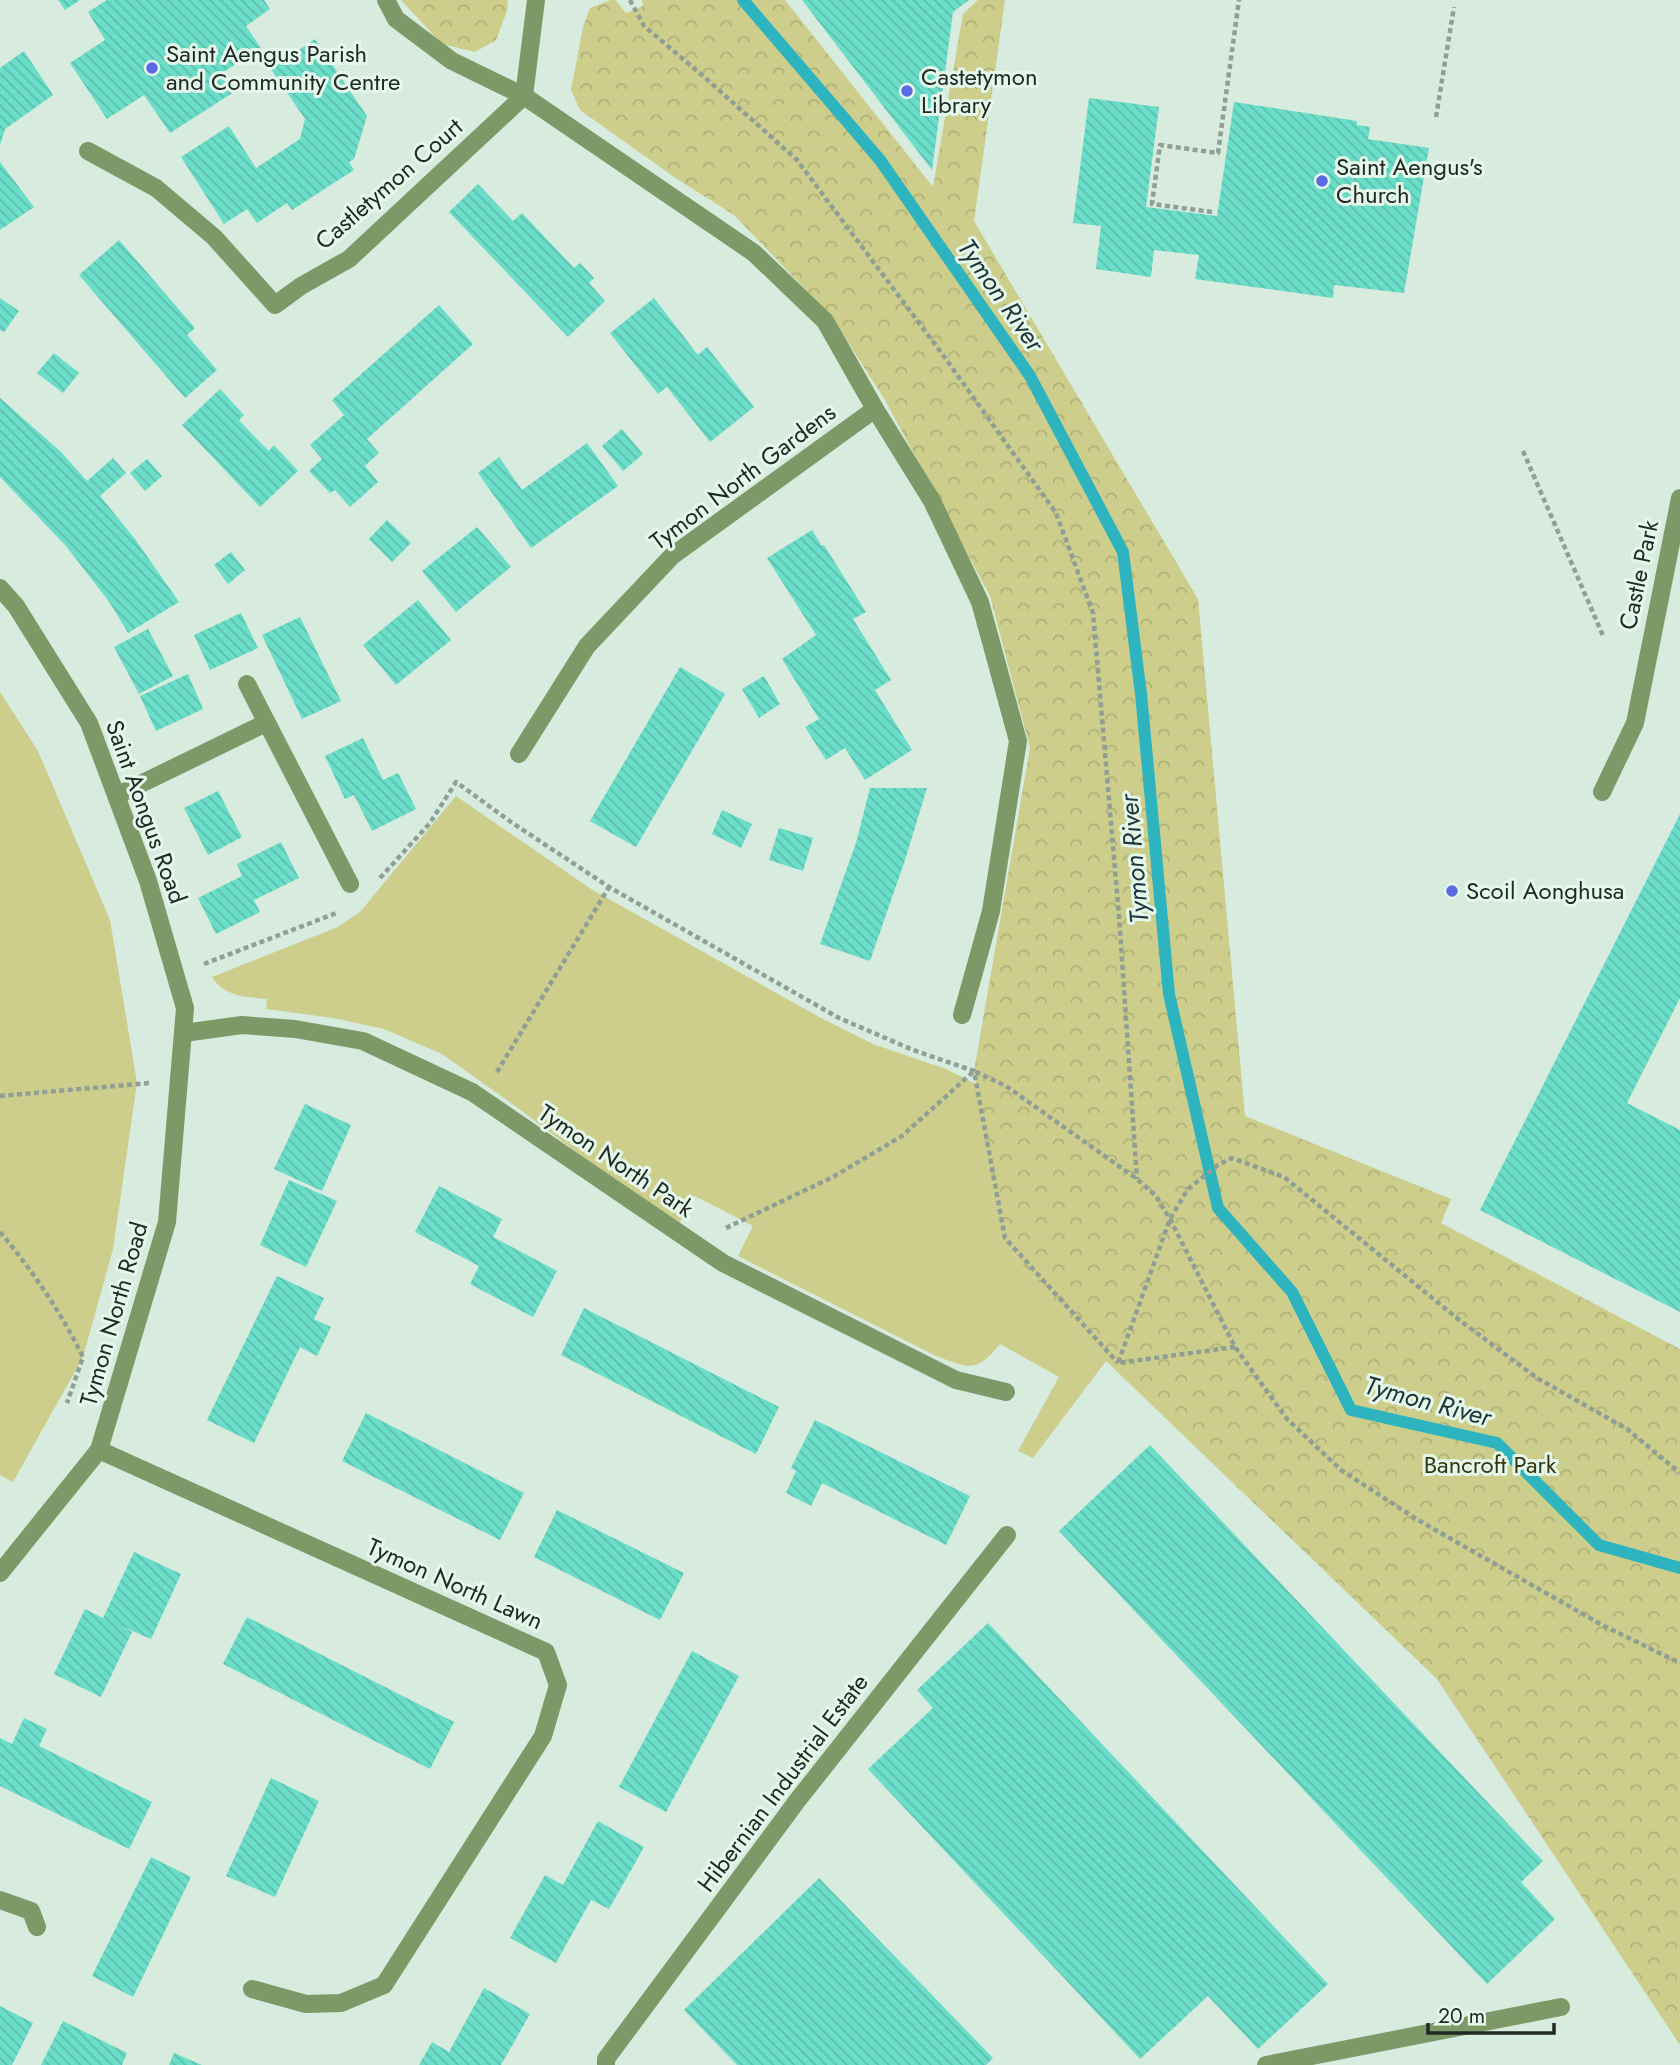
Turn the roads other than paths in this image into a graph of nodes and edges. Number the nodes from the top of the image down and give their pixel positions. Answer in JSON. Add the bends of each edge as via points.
{"nodes":[{"id":1,"x":386,"y":0,"type":"edge"},
{"id":2,"x":537,"y":0,"type":"edge"},
{"id":3,"x":524,"y":96,"type":"junction"},
{"id":4,"x":88,"y":151,"type":"dead end"},
{"id":5,"x":875,"y":410,"type":"junction"},
{"id":6,"x":1680,"y":498,"type":"edge"},
{"id":7,"x":0,"y":589,"type":"edge"},
{"id":8,"x":247,"y":684,"type":"dead end"},
{"id":9,"x":266,"y":723,"type":"junction"},
{"id":10,"x":519,"y":754,"type":"dead end"},
{"id":11,"x":1602,"y":793,"type":"dead end"},
{"id":12,"x":118,"y":795,"type":"junction"},
{"id":13,"x":350,"y":884,"type":"dead end"},
{"id":14,"x":962,"y":1015,"type":"dead end"},
{"id":15,"x":184,"y":1033,"type":"junction"},
{"id":16,"x":1006,"y":1392,"type":"dead end"},
{"id":17,"x":99,"y":1450,"type":"junction"},
{"id":18,"x":1007,"y":1535,"type":"dead end"},
{"id":19,"x":0,"y":1573,"type":"edge"},
{"id":20,"x":0,"y":1900,"type":"edge"},
{"id":21,"x":37,"y":1927,"type":"dead end"},
{"id":22,"x":253,"y":1989,"type":"dead end"},
{"id":23,"x":1561,"y":2007,"type":"dead end"},
{"id":24,"x":606,"y":2065,"type":"edge"},
{"id":25,"x":1266,"y":2065,"type":"edge"}],
"edges":[{"from":1,"to":3,"type":"street","name":"Tymon North Gardens","via":[[396,19],[452,61]]},
{"from":2,"to":3,"type":"street"},
{"from":3,"to":4,"type":"street","name":"Castletymon Court","via":[[349,258],[275,305],[214,237],[156,188]]},
{"from":3,"to":5,"type":"street","name":"Tymon North Gardens","via":[[754,253],[825,321]]},
{"from":5,"to":10,"type":"street","name":"Tymon North Gardens","via":[[673,556],[587,646]]},
{"from":5,"to":14,"type":"street","name":"Tymon North Gardens","via":[[932,501],[980,602],[1018,741],[991,911]]},
{"from":6,"to":11,"type":"street","name":"Castle Park","via":[[1635,723]]},
{"from":7,"to":12,"type":"street","name":"Saint Aongus Road","via":[[16,606],[89,723]]},
{"from":8,"to":9,"type":"street"},
{"from":9,"to":12,"type":"street"},
{"from":9,"to":13,"type":"street"},
{"from":12,"to":15,"type":"street","name":"Saint Aongus Road","via":[[185,1008]]},
{"from":15,"to":16,"type":"street","name":"Tymon North Park","via":[[242,1025],[363,1041],[472,1092],[723,1263],[956,1380]]},
{"from":15,"to":17,"type":"street","name":"Tymon North Road","via":[[167,1222]]},
{"from":17,"to":19,"type":"street","name":"Tymon North Road"},
{"from":17,"to":22,"type":"street","name":"Tymon North Lawn","via":[[547,1652],[558,1685],[543,1736],[384,1985],[341,2003],[306,2004]]},
{"from":18,"to":24,"type":"street","name":"Hibernian Industrial Estate","via":[[797,1801],[606,2059]]},
{"from":20,"to":21,"type":"street","via":[[31,1911]]},
{"from":23,"to":25,"type":"street"}]}
